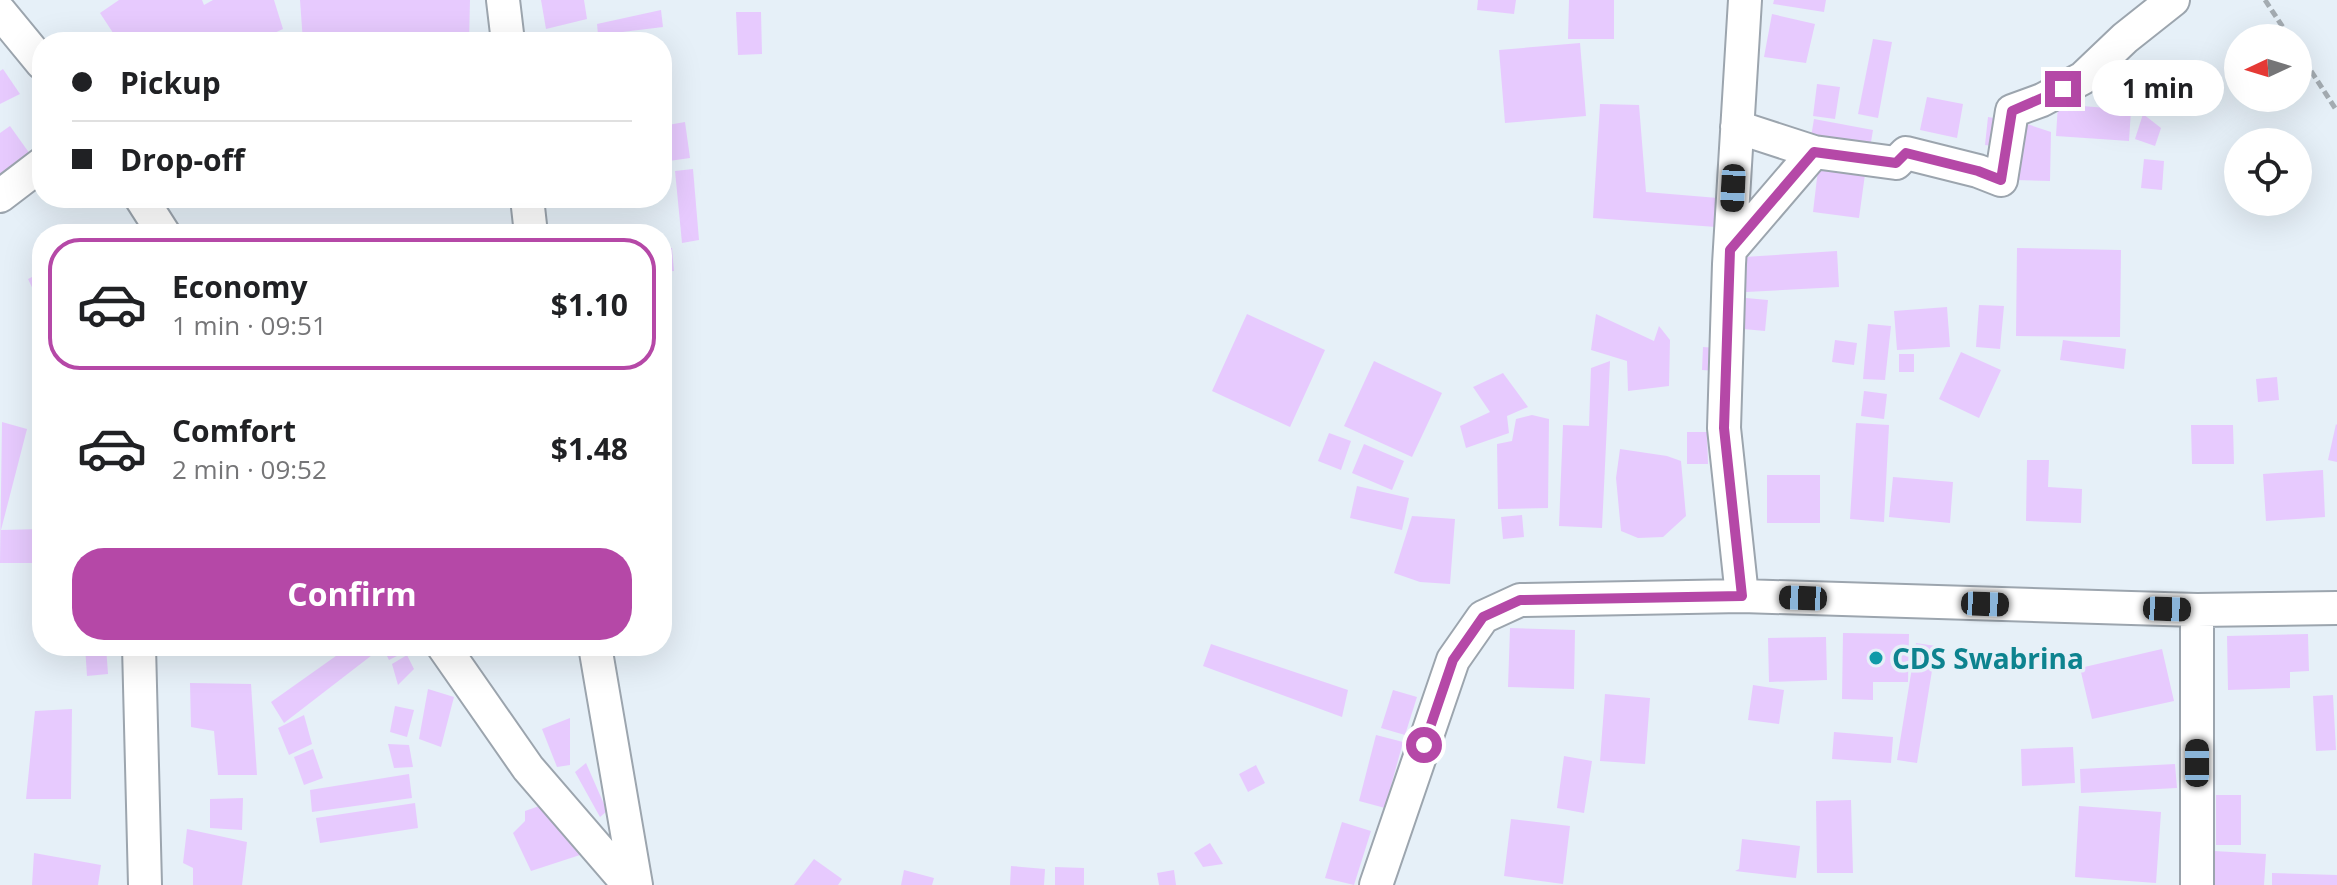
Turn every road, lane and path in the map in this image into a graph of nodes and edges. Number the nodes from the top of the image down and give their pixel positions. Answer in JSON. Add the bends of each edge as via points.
{"nodes":[{"id":1,"x":503,"y":0,"type":"edge"},
{"id":2,"x":1745,"y":0,"type":"edge"},
{"id":3,"x":2173,"y":0,"type":"edge"},
{"id":4,"x":2265,"y":0,"type":"edge"},
{"id":5,"x":0,"y":12,"type":"edge"},
{"id":6,"x":2281,"y":24,"type":"edge"},
{"id":7,"x":507,"y":32,"type":"edge"},
{"id":8,"x":32,"y":51,"type":"edge"},
{"id":9,"x":2312,"y":73,"type":"edge"},
{"id":10,"x":2337,"y":111,"type":"edge"},
{"id":11,"x":1737,"y":127,"type":"junction"},
{"id":12,"x":1814,"y":152,"type":"junction"},
{"id":13,"x":32,"y":172,"type":"edge"},
{"id":14,"x":0,"y":196,"type":"edge"},
{"id":15,"x":1730,"y":250,"type":"junction"},
{"id":16,"x":1742,"y":596,"type":"junction"},
{"id":17,"x":2337,"y":608,"type":"edge"},
{"id":18,"x":2197,"y":610,"type":"junction"},
{"id":19,"x":139,"y":656,"type":"edge"},
{"id":20,"x":450,"y":656,"type":"edge"},
{"id":21,"x":597,"y":656,"type":"edge"},
{"id":22,"x":145,"y":885,"type":"edge"},
{"id":23,"x":629,"y":885,"type":"edge"},
{"id":24,"x":636,"y":885,"type":"edge"},
{"id":25,"x":1376,"y":885,"type":"edge"},
{"id":26,"x":2197,"y":885,"type":"edge"}],
"edges":[{"from":1,"to":7,"type":"street"},
{"from":2,"to":11,"type":"street"},
{"from":3,"to":12,"type":"street","via":[[2083,78],[2012,111],[2001,180],[1906,153],[1896,163]]},
{"from":4,"to":6,"type":"path"},
{"from":5,"to":8,"type":"street"},
{"from":9,"to":10,"type":"path"},
{"from":11,"to":12,"type":"street"},
{"from":11,"to":15,"type":"street"},
{"from":12,"to":15,"type":"street"},
{"from":13,"to":14,"type":"street"},
{"from":15,"to":16,"type":"street","via":[[1724,428]]},
{"from":16,"to":18,"type":"street"},
{"from":16,"to":25,"type":"street","via":[[1520,600],[1483,617],[1453,660]]},
{"from":17,"to":18,"type":"street"},
{"from":18,"to":26,"type":"street"},
{"from":19,"to":22,"type":"street"},
{"from":20,"to":23,"type":"street","via":[[528,768]]},
{"from":21,"to":24,"type":"street"}]}
